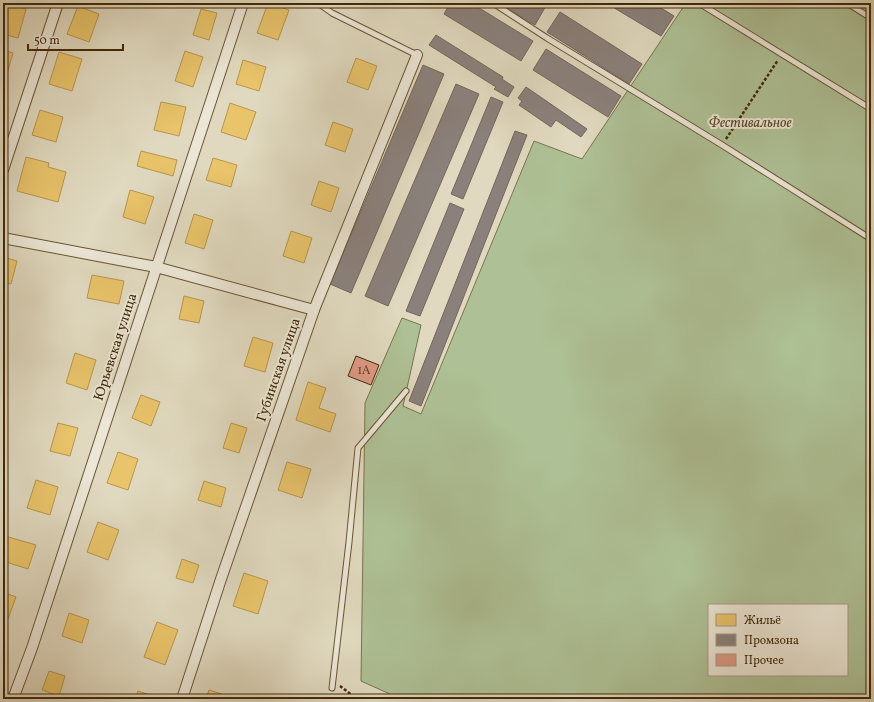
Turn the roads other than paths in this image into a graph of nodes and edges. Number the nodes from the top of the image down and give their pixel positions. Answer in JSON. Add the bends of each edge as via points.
{"nodes":[{"id":1,"x":58,"y":3,"type":"edge"},
{"id":2,"x":243,"y":3,"type":"edge"},
{"id":3,"x":318,"y":3,"type":"edge"},
{"id":4,"x":493,"y":3,"type":"edge"},
{"id":5,"x":699,"y":3,"type":"edge"},
{"id":6,"x":847,"y":3,"type":"edge"},
{"id":7,"x":871,"y":18,"type":"edge"},
{"id":8,"x":416,"y":55,"type":"joint"},
{"id":9,"x":871,"y":109,"type":"edge"},
{"id":10,"x":3,"y":170,"type":"edge"},
{"id":11,"x":3,"y":238,"type":"edge"},
{"id":12,"x":871,"y":238,"type":"edge"},
{"id":13,"x":156,"y":267,"type":"junction"},
{"id":14,"x":314,"y":310,"type":"junction"},
{"id":15,"x":406,"y":391,"type":"dead end"},
{"id":16,"x":332,"y":688,"type":"dead end"},
{"id":17,"x":13,"y":699,"type":"edge"},
{"id":18,"x":182,"y":699,"type":"edge"}],
"edges":[{"from":1,"to":10,"type":"street"},
{"from":2,"to":13,"type":"street","name":"Юрьевская улица"},
{"from":3,"to":8,"type":"lane","via":[[332,13]]},
{"from":4,"to":12,"type":"lane"},
{"from":5,"to":9,"type":"lane"},
{"from":6,"to":7,"type":"lane"},
{"from":8,"to":14,"type":"street","name":"Губинская улица"},
{"from":11,"to":13,"type":"street"},
{"from":13,"to":14,"type":"street"},
{"from":13,"to":17,"type":"street","name":"Юрьевская улица","via":[[32,648]]},
{"from":14,"to":18,"type":"street","name":"Губинская улица"},
{"from":15,"to":16,"type":"lane","via":[[358,448]]}]}
